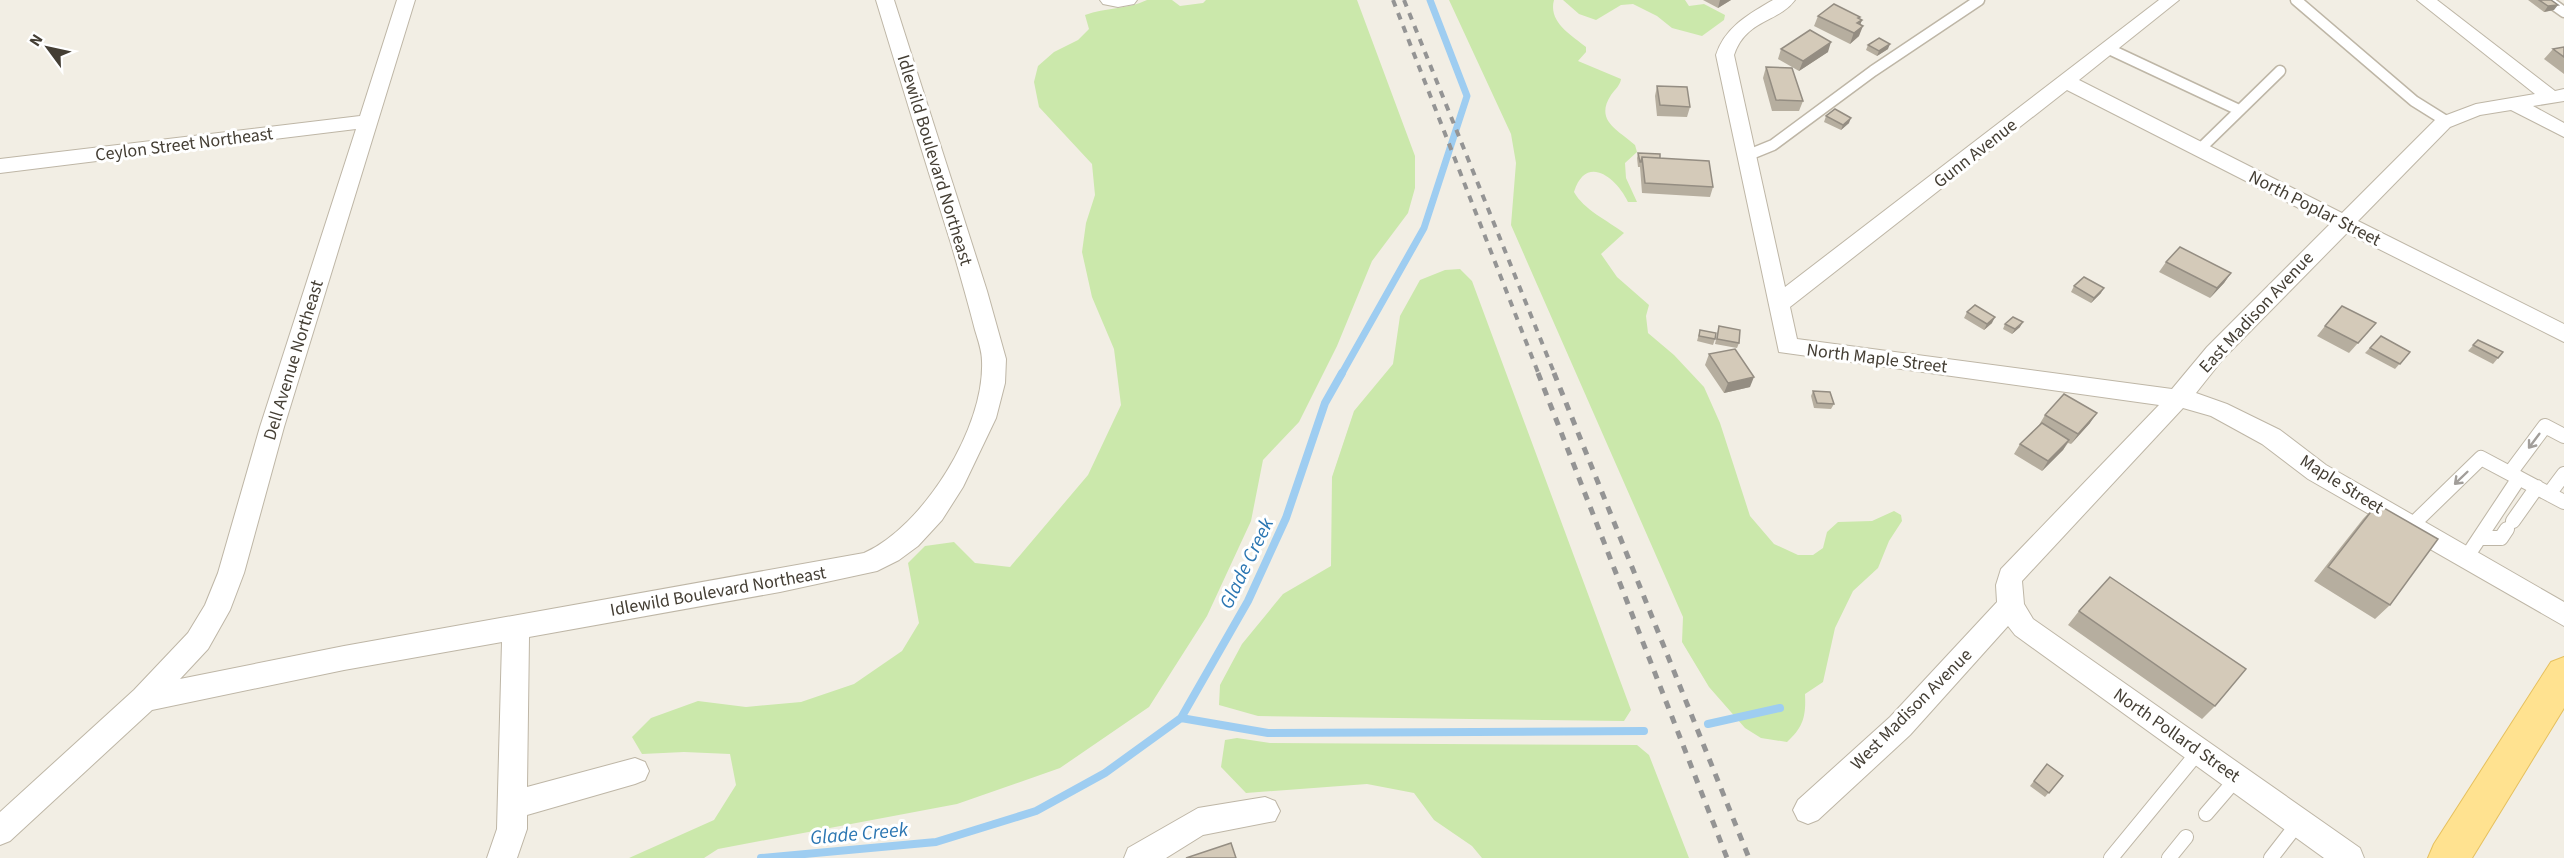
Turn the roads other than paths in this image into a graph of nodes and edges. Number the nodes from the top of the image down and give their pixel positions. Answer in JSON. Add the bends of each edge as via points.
{"nodes":[{"id":1,"x":406,"y":0,"type":"edge"},
{"id":2,"x":885,"y":0,"type":"edge"},
{"id":3,"x":1109,"y":0,"type":"edge"},
{"id":4,"x":1128,"y":0,"type":"edge"},
{"id":5,"x":1786,"y":0,"type":"edge"},
{"id":6,"x":1979,"y":0,"type":"edge"},
{"id":7,"x":2170,"y":0,"type":"edge"},
{"id":8,"x":2296,"y":0,"type":"edge"},
{"id":9,"x":2426,"y":0,"type":"edge"},
{"id":10,"x":2547,"y":0,"type":"edge"},
{"id":11,"x":2564,"y":12,"type":"edge"},
{"id":12,"x":2109,"y":49,"type":"junction"},
{"id":13,"x":2280,"y":71,"type":"dead end"},
{"id":14,"x":2067,"y":82,"type":"junction"},
{"id":15,"x":2558,"y":96,"type":"edge"},
{"id":16,"x":2514,"y":104,"type":"junction"},
{"id":17,"x":2239,"y":110,"type":"junction"},
{"id":18,"x":368,"y":121,"type":"junction"},
{"id":19,"x":2446,"y":121,"type":"junction"},
{"id":20,"x":2564,"y":131,"type":"edge"},
{"id":21,"x":2199,"y":150,"type":"junction"},
{"id":22,"x":1746,"y":156,"type":"junction"},
{"id":23,"x":0,"y":166,"type":"edge"},
{"id":24,"x":2343,"y":222,"type":"junction"},
{"id":25,"x":1778,"y":304,"type":"junction"},
{"id":26,"x":2564,"y":334,"type":"edge"},
{"id":27,"x":2178,"y":397,"type":"junction"},
{"id":28,"x":2564,"y":436,"type":"edge"},
{"id":29,"x":2564,"y":474,"type":"edge"},
{"id":30,"x":2514,"y":475,"type":"junction"},
{"id":31,"x":2537,"y":487,"type":"junction"},
{"id":32,"x":2549,"y":494,"type":"junction"},
{"id":33,"x":2564,"y":502,"type":"edge"},
{"id":34,"x":2411,"y":526,"type":"junction"},
{"id":35,"x":2473,"y":548,"type":"junction"},
{"id":36,"x":2010,"y":606,"type":"junction"},
{"id":37,"x":2564,"y":615,"type":"edge"},
{"id":38,"x":516,"y":627,"type":"junction"},
{"id":39,"x":2564,"y":674,"type":"edge"},
{"id":40,"x":144,"y":699,"type":"junction"},
{"id":41,"x":2199,"y":751,"type":"junction"},
{"id":42,"x":635,"y":771,"type":"dead end"},
{"id":43,"x":2237,"y":778,"type":"junction"},
{"id":44,"x":513,"y":805,"type":"junction"},
{"id":45,"x":1808,"y":810,"type":"dead end"},
{"id":46,"x":1265,"y":811,"type":"dead end"},
{"id":47,"x":2206,"y":814,"type":"dead end"},
{"id":48,"x":2299,"y":822,"type":"junction"},
{"id":49,"x":0,"y":831,"type":"edge"},
{"id":50,"x":2186,"y":837,"type":"dead end"},
{"id":51,"x":2332,"y":853,"type":"edge"},
{"id":52,"x":502,"y":858,"type":"edge"},
{"id":53,"x":1139,"y":858,"type":"edge"},
{"id":54,"x":2111,"y":858,"type":"edge"},
{"id":55,"x":2169,"y":858,"type":"edge"},
{"id":56,"x":2271,"y":858,"type":"edge"},
{"id":57,"x":2449,"y":858,"type":"edge"}],
"edges":[{"from":1,"to":18,"type":"street","name":"Dell Avenue Northeast"},
{"from":2,"to":38,"type":"street","name":"Idlewild Boulevard Northeast","via":[[994,359],[993,383],[984,418],[954,480],[933,513],[909,539],[868,563]]},
{"from":3,"to":4,"type":"street"},
{"from":5,"to":22,"type":"street","name":"North Maple Street","via":[[1735,34],[1727,46],[1725,55]]},
{"from":6,"to":22,"type":"lane","via":[[1773,145]]},
{"from":7,"to":12,"type":"street","name":"Gunn Avenue"},
{"from":8,"to":19,"type":"lane","via":[[2414,101]]},
{"from":9,"to":15,"type":"street"},
{"from":10,"to":11,"type":"lane"},
{"from":12,"to":14,"type":"street","name":"Gunn Avenue"},
{"from":12,"to":17,"type":"lane"},
{"from":13,"to":17,"type":"lane"},
{"from":14,"to":21,"type":"street","name":"North Poplar Street"},
{"from":14,"to":25,"type":"street","name":"Gunn Avenue"},
{"from":15,"to":16,"type":"street","name":"East Madison Avenue"},
{"from":16,"to":19,"type":"street","name":"East Madison Avenue","via":[[2459,114]]},
{"from":16,"to":20,"type":"street"},
{"from":17,"to":21,"type":"lane"},
{"from":18,"to":23,"type":"street","name":"Ceylon Street Northeast"},
{"from":18,"to":40,"type":"street","name":"Dell Avenue Northeast","via":[[217,610],[198,641]]},
{"from":19,"to":24,"type":"street","name":"East Madison Avenue"},
{"from":21,"to":24,"type":"street","name":"North Poplar Street"},
{"from":22,"to":25,"type":"street","name":"North Maple Street"},
{"from":24,"to":26,"type":"street","name":"North Poplar Street"},
{"from":24,"to":27,"type":"street","name":"East Madison Avenue","via":[[2215,353]]},
{"from":25,"to":27,"type":"street","name":"North Maple Street","via":[[1787,346]]},
{"from":27,"to":34,"type":"street","name":"Maple Street","via":[[2219,410],[2271,437],[2318,472]]},
{"from":27,"to":36,"type":"street","name":"East Madison Avenue","via":[[2010,577]]},
{"from":28,"to":30,"type":"lane","one_way":true,"via":[[2545,426]]},
{"from":29,"to":32,"type":"lane"},
{"from":30,"to":31,"type":"lane"},
{"from":30,"to":34,"type":"lane","one_way":true,"via":[[2481,458]]},
{"from":30,"to":35,"type":"lane"},
{"from":31,"to":32,"type":"lane"},
{"from":31,"to":35,"type":"lane","via":[[2501,538]]},
{"from":32,"to":33,"type":"lane"},
{"from":34,"to":35,"type":"street","name":"Maple Street"},
{"from":35,"to":37,"type":"street","name":"Maple Street"},
{"from":36,"to":41,"type":"street","name":"North Pollard Street","via":[[2024,627]]},
{"from":36,"to":45,"type":"street","name":"West Madison Avenue","via":[[1900,726]]},
{"from":38,"to":40,"type":"street","name":"Idlewild Boulevard Northeast"},
{"from":38,"to":44,"type":"street"},
{"from":39,"to":57,"type":"main road"},
{"from":40,"to":49,"type":"street"},
{"from":41,"to":43,"type":"street","name":"North Pollard Street"},
{"from":41,"to":54,"type":"lane"},
{"from":42,"to":44,"type":"street"},
{"from":43,"to":47,"type":"lane"},
{"from":43,"to":48,"type":"street","name":"North Pollard Street"},
{"from":44,"to":52,"type":"street","via":[[512,829]]},
{"from":46,"to":53,"type":"street","via":[[1197,822]]},
{"from":48,"to":51,"type":"street","name":"North Pollard Street"},
{"from":48,"to":56,"type":"lane"},
{"from":50,"to":55,"type":"lane"}]}
